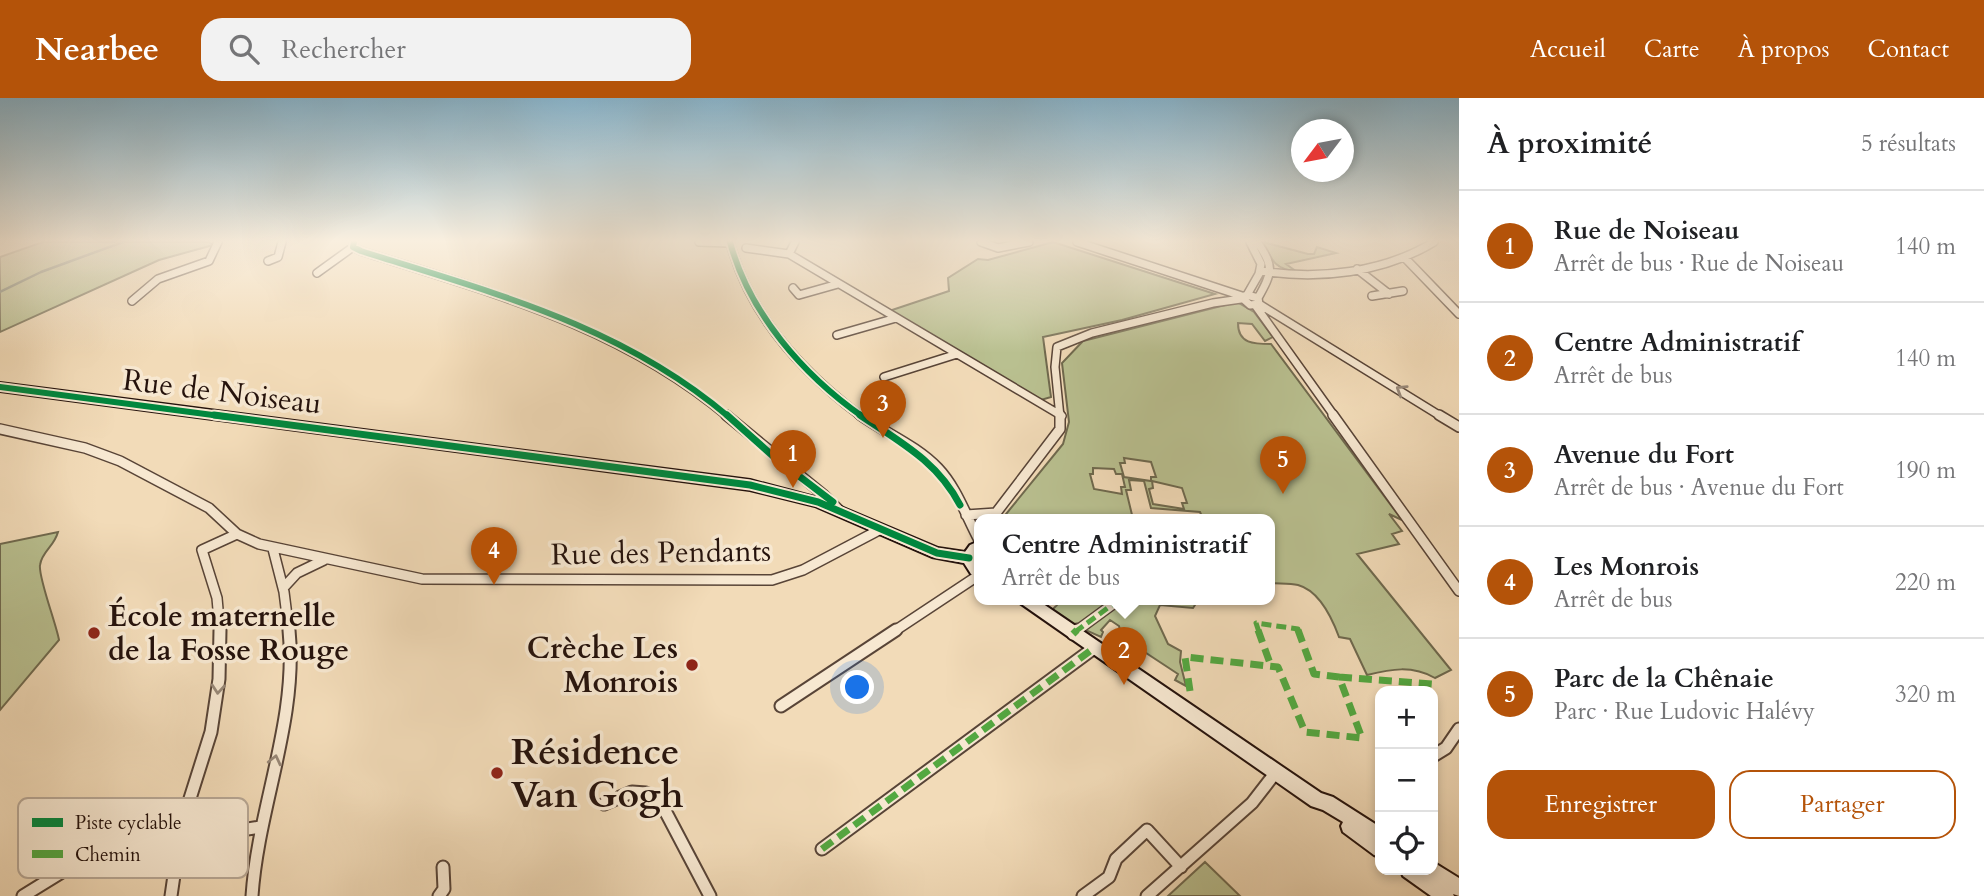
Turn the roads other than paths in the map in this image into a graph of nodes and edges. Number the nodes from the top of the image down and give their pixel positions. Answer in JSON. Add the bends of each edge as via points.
{"nodes":[{"id":1,"x":158,"y":279,"type":"edge"},
{"id":2,"x":456,"y":279,"type":"edge"},
{"id":3,"x":743,"y":279,"type":"edge"},
{"id":4,"x":830,"y":279,"type":"edge"},
{"id":5,"x":1191,"y":279,"type":"edge"},
{"id":6,"x":1255,"y":279,"type":"edge"},
{"id":7,"x":1269,"y":279,"type":"edge"},
{"id":8,"x":1371,"y":279,"type":"edge"},
{"id":9,"x":1425,"y":279,"type":"edge"},
{"id":10,"x":838,"y":284,"type":"junction"},
{"id":11,"x":793,"y":288,"type":"dead end"},
{"id":12,"x":1403,"y":291,"type":"dead end"},
{"id":13,"x":1389,"y":293,"type":"junction"},
{"id":14,"x":1243,"y":296,"type":"junction"},
{"id":15,"x":1372,"y":296,"type":"dead end"},
{"id":16,"x":132,"y":301,"type":"dead end"},
{"id":17,"x":1257,"y":302,"type":"junction"},
{"id":18,"x":1459,"y":314,"type":"edge"},
{"id":19,"x":896,"y":318,"type":"junction"},
{"id":20,"x":837,"y":335,"type":"dead end"},
{"id":21,"x":957,"y":354,"type":"junction"},
{"id":22,"x":884,"y":377,"type":"dead end"},
{"id":23,"x":0,"y":387,"type":"edge"},
{"id":24,"x":1062,"y":416,"type":"junction"},
{"id":25,"x":1459,"y":426,"type":"edge"},
{"id":26,"x":0,"y":429,"type":"edge"},
{"id":27,"x":840,"y":511,"type":"junction"},
{"id":28,"x":998,"y":514,"type":"edge"},
{"id":29,"x":965,"y":515,"type":"junction"},
{"id":30,"x":974,"y":515,"type":"edge"},
{"id":31,"x":881,"y":529,"type":"junction"},
{"id":32,"x":974,"y":533,"type":"edge"},
{"id":33,"x":237,"y":534,"type":"junction"},
{"id":34,"x":974,"y":547,"type":"edge"},
{"id":35,"x":273,"y":549,"type":"junction"},
{"id":36,"x":969,"y":558,"type":"junction"},
{"id":37,"x":324,"y":560,"type":"junction"},
{"id":38,"x":974,"y":569,"type":"edge"},
{"id":39,"x":974,"y":577,"type":"edge"},
{"id":40,"x":285,"y":586,"type":"junction"},
{"id":41,"x":1459,"y":591,"type":"edge"},
{"id":42,"x":1033,"y":605,"type":"edge"},
{"id":43,"x":1112,"y":605,"type":"edge"},
{"id":44,"x":1073,"y":634,"type":"junction"},
{"id":45,"x":1094,"y":648,"type":"junction"},
{"id":46,"x":780,"y":706,"type":"dead end"},
{"id":47,"x":1459,"y":729,"type":"edge"},
{"id":48,"x":1438,"y":753,"type":"edge"},
{"id":49,"x":1276,"y":772,"type":"junction"},
{"id":50,"x":192,"y":798,"type":"edge"},
{"id":51,"x":1317,"y":800,"type":"junction"},
{"id":52,"x":604,"y":804,"type":"dead end"},
{"id":53,"x":260,"y":827,"type":"junction"},
{"id":54,"x":248,"y":829,"type":"edge"},
{"id":55,"x":1375,"y":833,"type":"edge"},
{"id":56,"x":1375,"y":845,"type":"edge"},
{"id":57,"x":822,"y":849,"type":"dead end"},
{"id":58,"x":443,"y":867,"type":"dead end"},
{"id":59,"x":1181,"y":867,"type":"junction"},
{"id":60,"x":1438,"y":874,"type":"edge"},
{"id":61,"x":1416,"y":875,"type":"edge"},
{"id":62,"x":52,"y":878,"type":"edge"},
{"id":63,"x":173,"y":878,"type":"edge"},
{"id":64,"x":1459,"y":888,"type":"edge"},
{"id":65,"x":23,"y":896,"type":"edge"},
{"id":66,"x":171,"y":896,"type":"edge"},
{"id":67,"x":252,"y":896,"type":"edge"},
{"id":68,"x":439,"y":896,"type":"edge"},
{"id":69,"x":710,"y":896,"type":"edge"},
{"id":70,"x":1083,"y":896,"type":"edge"},
{"id":71,"x":1147,"y":896,"type":"edge"},
{"id":72,"x":1445,"y":896,"type":"edge"}],
"edges":[{"from":1,"to":16,"type":"street"},
{"from":2,"to":27,"type":"street","via":[[531,305],[655,362],[708,398]]},
{"from":3,"to":29,"type":"street","via":[[763,315],[806,367],[860,415],[937,467],[952,485]]},
{"from":4,"to":10,"type":"street"},
{"from":5,"to":14,"type":"street"},
{"from":6,"to":14,"type":"street"},
{"from":7,"to":17,"type":"street"},
{"from":8,"to":13,"type":"street"},
{"from":9,"to":18,"type":"street"},
{"from":10,"to":11,"type":"street","via":[[799,295]]},
{"from":10,"to":19,"type":"street"},
{"from":12,"to":13,"type":"street"},
{"from":13,"to":15,"type":"street"},
{"from":14,"to":17,"type":"street"},
{"from":14,"to":24,"type":"street","via":[[1058,346],[1054,359]]},
{"from":25,"to":17,"type":"street","one_way":true},
{"from":17,"to":41,"type":"street"},
{"from":19,"to":20,"type":"street"},
{"from":19,"to":21,"type":"street"},
{"from":21,"to":22,"type":"street"},
{"from":21,"to":24,"type":"street"},
{"from":23,"to":27,"type":"street","name":"Rue de Noiseau","via":[[710,478],[794,495]]},
{"from":24,"to":28,"type":"street","via":[[1054,440]]},
{"from":26,"to":33,"type":"street","name":"Rue des Pendants","via":[[85,448],[120,461],[209,508]]},
{"from":27,"to":31,"type":"street","name":"Rue de Noiseau"},
{"from":29,"to":30,"type":"street"},
{"from":29,"to":32,"type":"street"},
{"from":31,"to":36,"type":"street","name":"Rue de Noiseau","via":[[937,553]]},
{"from":31,"to":37,"type":"street","name":"Rue des Pendants","via":[[803,570],[772,580],[744,582],[422,579]]},
{"from":33,"to":35,"type":"street","name":"Rue des Pendants"},
{"from":33,"to":50,"type":"street","one_way":true,"via":[[202,550],[217,601],[220,650],[217,699]]},
{"from":34,"to":36,"type":"street"},
{"from":35,"to":37,"type":"street","name":"Rue des Pendants"},
{"from":35,"to":40,"type":"street"},
{"from":36,"to":38,"type":"street"},
{"from":37,"to":40,"type":"street","via":[[297,573]]},
{"from":39,"to":46,"type":"street"},
{"from":53,"to":40,"type":"street","one_way":true,"via":[[285,720],[291,663]]},
{"from":42,"to":44,"type":"street"},
{"from":43,"to":44,"type":"street","via":[[1086,620]]},
{"from":44,"to":45,"type":"street"},
{"from":45,"to":49,"type":"street"},
{"from":45,"to":57,"type":"street"},
{"from":47,"to":48,"type":"street"},
{"from":49,"to":51,"type":"street"},
{"from":49,"to":59,"type":"street","via":[[1252,803]]},
{"from":51,"to":55,"type":"street"},
{"from":51,"to":56,"type":"street"},
{"from":52,"to":69,"type":"street","via":[[631,790],[650,794],[661,803]]},
{"from":53,"to":54,"type":"street"},
{"from":53,"to":67,"type":"street"},
{"from":58,"to":68,"type":"street","via":[[444,889]]},
{"from":59,"to":70,"type":"street","via":[[1147,830],[1116,859],[1109,877]]},
{"from":59,"to":71,"type":"street"},
{"from":60,"to":64,"type":"street"},
{"from":61,"to":72,"type":"street"},
{"from":62,"to":65,"type":"street"},
{"from":63,"to":66,"type":"street"}]}
